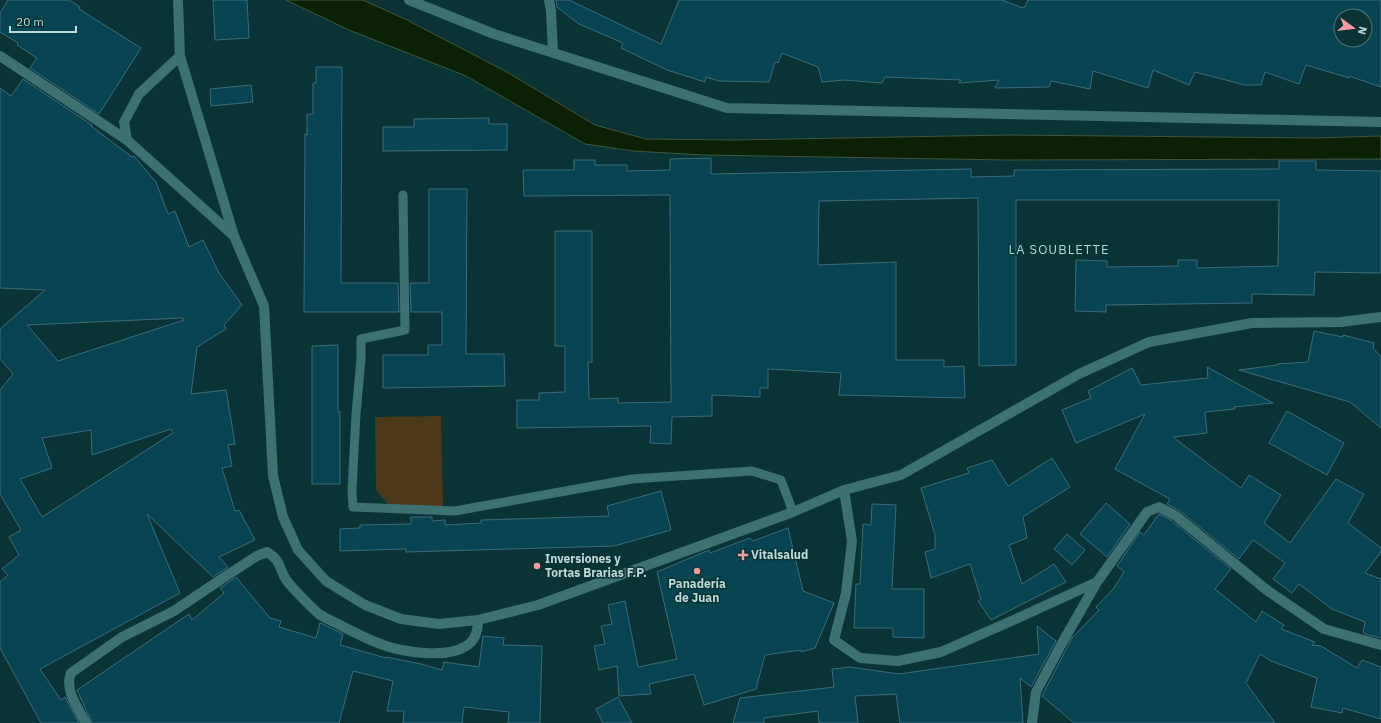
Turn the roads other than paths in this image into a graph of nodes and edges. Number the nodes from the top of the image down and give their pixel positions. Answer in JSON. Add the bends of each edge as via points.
{"nodes":[{"id":1,"x":178,"y":0,"type":"edge"},
{"id":2,"x":409,"y":0,"type":"edge"},
{"id":3,"x":549,"y":0,"type":"edge"},
{"id":4,"x":553,"y":53,"type":"junction"},
{"id":5,"x":0,"y":56,"type":"edge"},
{"id":6,"x":180,"y":56,"type":"junction"},
{"id":7,"x":1381,"y":122,"type":"edge"},
{"id":8,"x":127,"y":140,"type":"junction"},
{"id":9,"x":403,"y":195,"type":"dead end"},
{"id":10,"x":234,"y":236,"type":"junction"},
{"id":11,"x":1381,"y":317,"type":"edge"},
{"id":12,"x":844,"y":490,"type":"junction"},
{"id":13,"x":793,"y":512,"type":"junction"},
{"id":14,"x":1098,"y":582,"type":"junction"},
{"id":15,"x":478,"y":620,"type":"junction"},
{"id":16,"x":1381,"y":645,"type":"edge"},
{"id":17,"x":86,"y":723,"type":"edge"},
{"id":18,"x":1032,"y":723,"type":"edge"}],
"edges":[{"from":1,"to":6,"type":"street"},
{"from":2,"to":4,"type":"street","via":[[494,34]]},
{"from":3,"to":4,"type":"street"},
{"from":4,"to":7,"type":"street","via":[[727,108]]},
{"from":5,"to":8,"type":"street"},
{"from":6,"to":8,"type":"street","via":[[138,94],[124,122]]},
{"from":6,"to":10,"type":"street"},
{"from":8,"to":10,"type":"street"},
{"from":9,"to":13,"type":"lane","via":[[405,330],[361,339],[352,490],[354,507],[455,512],[632,479],[752,471],[781,480]]},
{"from":10,"to":15,"type":"street","via":[[264,306],[273,476],[283,517],[298,550],[326,582],[365,605],[401,619],[439,624]]},
{"from":11,"to":12,"type":"street","via":[[1341,322],[1252,323],[1149,342],[1078,374],[901,475]]},
{"from":12,"to":13,"type":"street"},
{"from":12,"to":14,"type":"street","via":[[852,541],[846,593],[834,640],[860,658],[898,661],[941,652]]},
{"from":13,"to":15,"type":"street","via":[[538,605]]},
{"from":14,"to":16,"type":"street","via":[[1147,512],[1159,507],[1176,516],[1268,591],[1324,629]]},
{"from":14,"to":18,"type":"street","via":[[1036,692]]},
{"from":15,"to":17,"type":"street","via":[[478,628],[472,642],[466,647],[447,653],[408,651],[384,645],[360,636],[320,614],[286,580],[275,557],[267,552],[226,576],[174,612],[122,637],[71,673],[68,681],[72,696]]}]}
